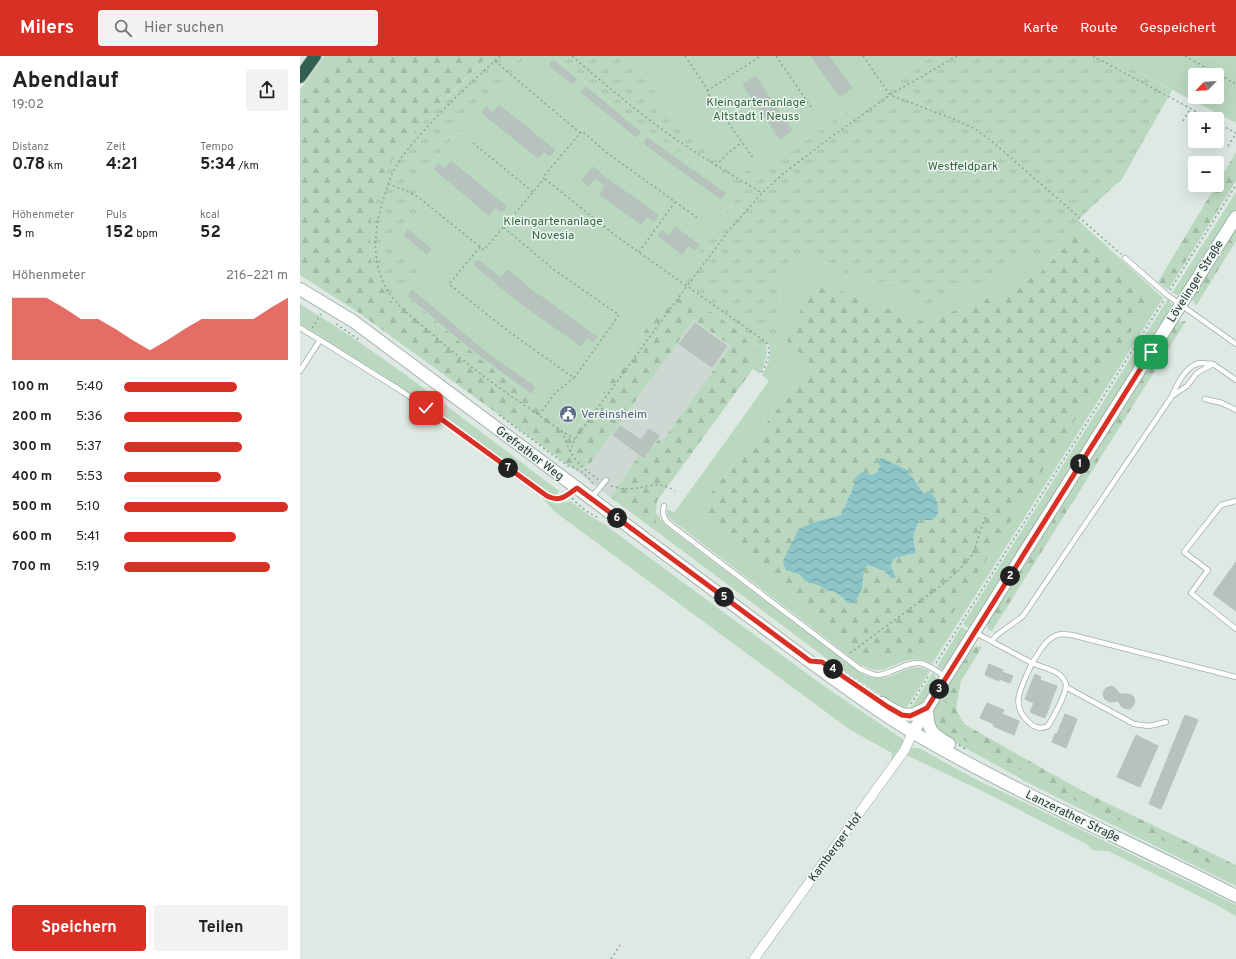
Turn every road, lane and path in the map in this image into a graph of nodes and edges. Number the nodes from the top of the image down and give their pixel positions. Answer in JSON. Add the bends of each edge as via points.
{"nodes":[{"id":1,"x":315,"y":56,"type":"edge"},
{"id":2,"x":500,"y":56,"type":"edge"},
{"id":3,"x":572,"y":56,"type":"edge"},
{"id":4,"x":685,"y":56,"type":"edge"},
{"id":5,"x":761,"y":56,"type":"edge"},
{"id":6,"x":776,"y":56,"type":"edge"},
{"id":7,"x":863,"y":56,"type":"edge"},
{"id":8,"x":957,"y":56,"type":"edge"},
{"id":9,"x":1093,"y":56,"type":"edge"},
{"id":10,"x":1185,"y":56,"type":"edge"},
{"id":11,"x":495,"y":61,"type":"junction"},
{"id":12,"x":300,"y":77,"type":"edge"},
{"id":13,"x":1236,"y":84,"type":"edge"},
{"id":14,"x":708,"y":91,"type":"junction"},
{"id":15,"x":890,"y":95,"type":"junction"},
{"id":16,"x":811,"y":107,"type":"dead end"},
{"id":17,"x":1190,"y":108,"type":"junction"},
{"id":18,"x":1197,"y":112,"type":"edge"},
{"id":19,"x":1183,"y":121,"type":"dead end"},
{"id":20,"x":1224,"y":127,"type":"edge"},
{"id":21,"x":580,"y":133,"type":"junction"},
{"id":22,"x":1236,"y":133,"type":"edge"},
{"id":23,"x":742,"y":142,"type":"junction"},
{"id":24,"x":473,"y":143,"type":"dead end"},
{"id":25,"x":1228,"y":146,"type":"dead end"},
{"id":26,"x":753,"y":158,"type":"dead end"},
{"id":27,"x":716,"y":166,"type":"junction"},
{"id":28,"x":544,"y":179,"type":"junction"},
{"id":29,"x":388,"y":184,"type":"junction"},
{"id":30,"x":1236,"y":185,"type":"edge"},
{"id":31,"x":533,"y":192,"type":"junction"},
{"id":32,"x":762,"y":193,"type":"junction"},
{"id":33,"x":675,"y":201,"type":"junction"},
{"id":34,"x":1236,"y":217,"type":"edge"},
{"id":35,"x":699,"y":219,"type":"dead end"},
{"id":36,"x":503,"y":227,"type":"junction"},
{"id":37,"x":480,"y":247,"type":"junction"},
{"id":38,"x":639,"y":252,"type":"junction"},
{"id":39,"x":1125,"y":258,"type":"joint"},
{"id":40,"x":687,"y":286,"type":"junction"},
{"id":41,"x":300,"y":289,"type":"edge"},
{"id":42,"x":1168,"y":295,"type":"junction"},
{"id":43,"x":1180,"y":305,"type":"junction"},
{"id":44,"x":321,"y":314,"type":"dead end"},
{"id":45,"x":300,"y":328,"type":"edge"},
{"id":46,"x":309,"y":333,"type":"junction"},
{"id":47,"x":320,"y":340,"type":"junction"},
{"id":48,"x":1236,"y":344,"type":"edge"},
{"id":49,"x":1213,"y":364,"type":"junction"},
{"id":50,"x":300,"y":371,"type":"edge"},
{"id":51,"x":761,"y":374,"type":"dead end"},
{"id":52,"x":574,"y":378,"type":"junction"},
{"id":53,"x":1236,"y":380,"type":"edge"},
{"id":54,"x":1172,"y":396,"type":"junction"},
{"id":55,"x":1205,"y":399,"type":"dead end"},
{"id":56,"x":1236,"y":410,"type":"edge"},
{"id":57,"x":539,"y":415,"type":"junction"},
{"id":58,"x":562,"y":431,"type":"junction"},
{"id":59,"x":576,"y":439,"type":"junction"},
{"id":60,"x":570,"y":452,"type":"junction"},
{"id":61,"x":605,"y":482,"type":"junction"},
{"id":62,"x":577,"y":488,"type":"junction"},
{"id":63,"x":675,"y":491,"type":"dead end"},
{"id":64,"x":591,"y":498,"type":"junction"},
{"id":65,"x":1236,"y":501,"type":"edge"},
{"id":66,"x":664,"y":506,"type":"dead end"},
{"id":67,"x":986,"y":514,"type":"dead end"},
{"id":68,"x":1236,"y":629,"type":"edge"},
{"id":69,"x":974,"y":632,"type":"junction"},
{"id":70,"x":991,"y":641,"type":"junction"},
{"id":71,"x":845,"y":657,"type":"junction"},
{"id":72,"x":810,"y":661,"type":"junction"},
{"id":73,"x":1032,"y":663,"type":"junction"},
{"id":74,"x":840,"y":669,"type":"dead end"},
{"id":75,"x":933,"y":669,"type":"junction"},
{"id":76,"x":946,"y":677,"type":"junction"},
{"id":77,"x":1236,"y":677,"type":"edge"},
{"id":78,"x":1066,"y":687,"type":"junction"},
{"id":79,"x":877,"y":695,"type":"dead end"},
{"id":80,"x":923,"y":711,"type":"junction"},
{"id":81,"x":1166,"y":722,"type":"dead end"},
{"id":82,"x":913,"y":732,"type":"junction"},
{"id":83,"x":989,"y":774,"type":"junction"},
{"id":84,"x":1236,"y":896,"type":"edge"},
{"id":85,"x":620,"y":945,"type":"dead end"},
{"id":86,"x":610,"y":959,"type":"edge"},
{"id":87,"x":754,"y":959,"type":"edge"}],
"edges":[{"from":1,"to":12,"type":"highway"},
{"from":2,"to":11,"type":"path"},
{"from":3,"to":27,"type":"path","via":[[660,128]]},
{"from":4,"to":14,"type":"path"},
{"from":5,"to":14,"type":"path"},
{"from":6,"to":16,"type":"path"},
{"from":7,"to":15,"type":"path"},
{"from":8,"to":15,"type":"path"},
{"from":9,"to":17,"type":"path"},
{"from":10,"to":13,"type":"path"},
{"from":11,"to":21,"type":"path"},
{"from":11,"to":29,"type":"path","via":[[436,117],[404,153]]},
{"from":14,"to":23,"type":"path"},
{"from":15,"to":32,"type":"path","via":[[784,173]]},
{"from":15,"to":39,"type":"path","via":[[975,129]]},
{"from":17,"to":18,"type":"path"},
{"from":17,"to":19,"type":"path"},
{"from":20,"to":22,"type":"path"},
{"from":21,"to":28,"type":"path","via":[[543,177]]},
{"from":21,"to":33,"type":"path","via":[[582,131],[606,152]]},
{"from":22,"to":25,"type":"path"},
{"from":23,"to":26,"type":"path"},
{"from":23,"to":27,"type":"path"},
{"from":24,"to":31,"type":"path"},
{"from":27,"to":32,"type":"path"},
{"from":28,"to":31,"type":"path"},
{"from":28,"to":38,"type":"path"},
{"from":29,"to":37,"type":"path","via":[[418,197]]},
{"from":29,"to":57,"type":"path","via":[[376,230],[379,272],[385,286],[394,299],[456,356]]},
{"from":30,"to":42,"type":"path"},
{"from":31,"to":36,"type":"path"},
{"from":32,"to":40,"type":"path","via":[[731,228]]},
{"from":33,"to":35,"type":"path"},
{"from":33,"to":38,"type":"path"},
{"from":34,"to":43,"type":"main road","name":"Lövelinger Straße"},
{"from":36,"to":37,"type":"path","via":[[484,250]]},
{"from":36,"to":52,"type":"path","via":[[553,269],[619,315]]},
{"from":37,"to":52,"type":"path","via":[[449,284],[508,331]]},
{"from":38,"to":40,"type":"path"},
{"from":39,"to":42,"type":"lane"},
{"from":40,"to":51,"type":"path","via":[[766,342],[770,353]]},
{"from":40,"to":59,"type":"path"},
{"from":41,"to":62,"type":"main road","name":"Grefrather Weg","via":[[353,321]]},
{"from":42,"to":43,"type":"lane"},
{"from":42,"to":75,"type":"path"},
{"from":43,"to":48,"type":"lane"},
{"from":43,"to":69,"type":"main road","name":"Lövelinger Straße"},
{"from":44,"to":46,"type":"path"},
{"from":45,"to":46,"type":"lane"},
{"from":46,"to":47,"type":"lane"},
{"from":47,"to":50,"type":"lane"},
{"from":47,"to":62,"type":"lane","via":[[414,400],[552,499],[560,499]]},
{"from":49,"to":53,"type":"lane"},
{"from":49,"to":54,"type":"lane","via":[[1197,373],[1187,386]]},
{"from":49,"to":54,"type":"lane","via":[[1200,363],[1193,366],[1187,371]]},
{"from":52,"to":57,"type":"path","via":[[556,392]]},
{"from":54,"to":70,"type":"lane","via":[[1023,616]]},
{"from":55,"to":56,"type":"lane"},
{"from":57,"to":58,"type":"path"},
{"from":58,"to":59,"type":"path"},
{"from":58,"to":60,"type":"path"},
{"from":59,"to":60,"type":"path"},
{"from":60,"to":61,"type":"path","via":[[584,468]]},
{"from":61,"to":63,"type":"path","via":[[616,488],[660,485],[668,486]]},
{"from":61,"to":64,"type":"lane"},
{"from":62,"to":64,"type":"main road","name":"Grefrather Weg"},
{"from":64,"to":72,"type":"main road","name":"Grefrather Weg"},
{"from":65,"to":68,"type":"lane","via":[[1221,505],[1184,552],[1208,570],[1191,593]]},
{"from":66,"to":71,"type":"lane","via":[[663,516],[667,522]]},
{"from":67,"to":71,"type":"path","via":[[973,554],[963,566],[942,585]]},
{"from":69,"to":70,"type":"lane"},
{"from":69,"to":76,"type":"main road","name":"Lövelinger Straße"},
{"from":70,"to":73,"type":"lane"},
{"from":71,"to":75,"type":"lane","via":[[860,669],[878,675],[905,665],[924,664]]},
{"from":72,"to":80,"type":"main road","via":[[822,662],[902,715],[910,716]]},
{"from":72,"to":82,"type":"main road","name":"Grefrather Weg"},
{"from":73,"to":77,"type":"lane","via":[[1046,643],[1061,634]]},
{"from":73,"to":78,"type":"lane","via":[[1054,671],[1065,681]]},
{"from":73,"to":78,"type":"lane","via":[[1017,699],[1018,706],[1035,727],[1048,726]]},
{"from":74,"to":79,"type":"path"},
{"from":75,"to":76,"type":"lane"},
{"from":75,"to":80,"type":"path","via":[[910,706],[910,709]]},
{"from":76,"to":80,"type":"main road","name":"Lövelinger Straße"},
{"from":78,"to":81,"type":"lane","via":[[1134,724],[1149,726]]},
{"from":80,"to":82,"type":"main road","name":"Lövelinger Straße"},
{"from":80,"to":83,"type":"main road","via":[[931,731],[937,737],[972,757]]},
{"from":82,"to":83,"type":"main road","name":"Lanzerather Straße"},
{"from":82,"to":87,"type":"street","name":"Kamberger Hof","via":[[904,751]]},
{"from":83,"to":84,"type":"main road","name":"Lanzerather Straße"},
{"from":85,"to":86,"type":"path"}]}
